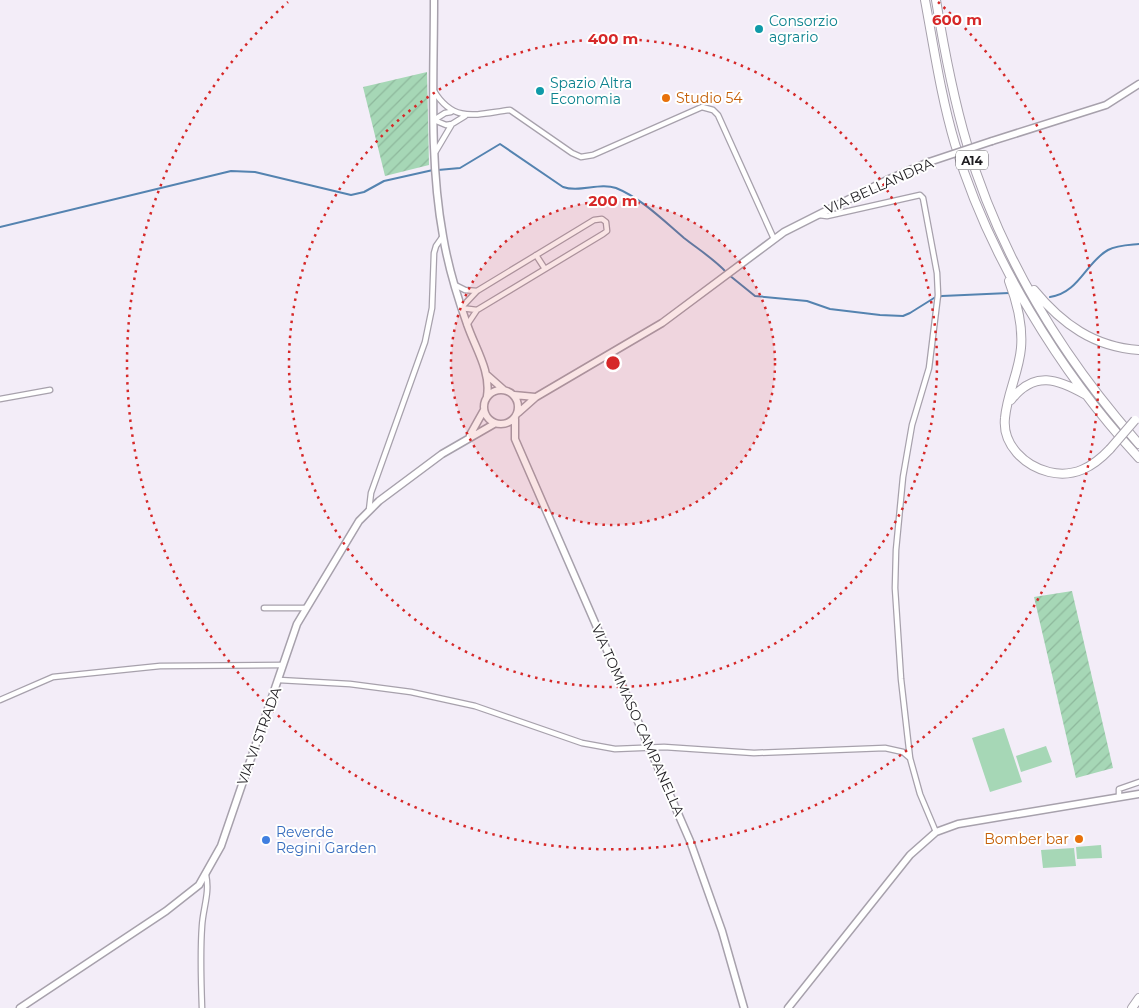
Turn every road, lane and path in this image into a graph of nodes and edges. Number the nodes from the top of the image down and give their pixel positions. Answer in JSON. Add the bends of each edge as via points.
{"nodes":[{"id":1,"x":434,"y":0,"type":"edge"},
{"id":2,"x":925,"y":0,"type":"edge"},
{"id":3,"x":936,"y":0,"type":"edge"},
{"id":4,"x":1139,"y":84,"type":"edge"},
{"id":5,"x":434,"y":91,"type":"junction"},
{"id":6,"x":452,"y":112,"type":"junction"},
{"id":7,"x":466,"y":116,"type":"junction"},
{"id":8,"x":434,"y":120,"type":"junction"},
{"id":9,"x":452,"y":124,"type":"junction"},
{"id":10,"x":435,"y":153,"type":"junction"},
{"id":11,"x":815,"y":215,"type":"junction"},
{"id":12,"x":443,"y":236,"type":"junction"},
{"id":13,"x":774,"y":239,"type":"junction"},
{"id":14,"x":536,"y":254,"type":"junction"},
{"id":15,"x":1004,"y":266,"type":"junction"},
{"id":16,"x":545,"y":269,"type":"junction"},
{"id":17,"x":1021,"y":276,"type":"junction"},
{"id":18,"x":455,"y":284,"type":"junction"},
{"id":19,"x":477,"y":290,"type":"junction"},
{"id":20,"x":461,"y":308,"type":"junction"},
{"id":21,"x":477,"y":310,"type":"junction"},
{"id":22,"x":467,"y":325,"type":"junction"},
{"id":23,"x":1139,"y":350,"type":"edge"},
{"id":24,"x":487,"y":374,"type":"junction"},
{"id":25,"x":50,"y":390,"type":"dead end"},
{"id":26,"x":504,"y":390,"type":"junction"},
{"id":27,"x":514,"y":395,"type":"junction"},
{"id":28,"x":487,"y":396,"type":"junction"},
{"id":29,"x":1088,"y":396,"type":"junction"},
{"id":30,"x":536,"y":397,"type":"junction"},
{"id":31,"x":0,"y":399,"type":"edge"},
{"id":32,"x":1009,"y":401,"type":"junction"},
{"id":33,"x":484,"y":410,"type":"junction"},
{"id":34,"x":517,"y":416,"type":"junction"},
{"id":35,"x":1137,"y":418,"type":"edge"},
{"id":36,"x":497,"y":424,"type":"junction"},
{"id":37,"x":470,"y":436,"type":"junction"},
{"id":38,"x":515,"y":439,"type":"junction"},
{"id":39,"x":1139,"y":444,"type":"edge"},
{"id":40,"x":1139,"y":458,"type":"edge"},
{"id":41,"x":368,"y":510,"type":"junction"},
{"id":42,"x":264,"y":608,"type":"dead end"},
{"id":43,"x":305,"y":608,"type":"junction"},
{"id":44,"x":283,"y":665,"type":"junction"},
{"id":45,"x":278,"y":680,"type":"junction"},
{"id":46,"x":0,"y":700,"type":"edge"},
{"id":47,"x":651,"y":748,"type":"junction"},
{"id":48,"x":910,"y":758,"type":"junction"},
{"id":49,"x":1139,"y":782,"type":"edge"},
{"id":50,"x":1139,"y":794,"type":"edge"},
{"id":51,"x":1119,"y":797,"type":"junction"},
{"id":52,"x":936,"y":832,"type":"junction"},
{"id":53,"x":206,"y":875,"type":"junction"},
{"id":54,"x":199,"y":885,"type":"junction"},
{"id":55,"x":208,"y":892,"type":"junction"},
{"id":56,"x":1139,"y":998,"type":"edge"},
{"id":57,"x":20,"y":1008,"type":"edge"},
{"id":58,"x":202,"y":1008,"type":"edge"},
{"id":59,"x":744,"y":1008,"type":"edge"},
{"id":60,"x":788,"y":1008,"type":"edge"},
{"id":61,"x":1132,"y":1008,"type":"edge"}],
"edges":[{"from":1,"to":5,"type":"main road"},
{"from":2,"to":15,"type":"highway","number":"A14","via":[[954,140],[979,213]]},
{"from":3,"to":17,"type":"highway","number":"A14","via":[[951,81],[971,156]]},
{"from":4,"to":11,"type":"main road","name":"VIA BELLANDRA","bridge":true,"via":[[1106,106],[930,162]]},
{"from":5,"to":6,"type":"street"},
{"from":5,"to":8,"type":"main road"},
{"from":6,"to":7,"type":"street"},
{"from":6,"to":8,"type":"street","via":[[445,112]]},
{"from":7,"to":9,"type":"street"},
{"from":7,"to":13,"type":"street","via":[[510,110],[581,157],[600,153],[702,107],[713,110]]},
{"from":8,"to":9,"type":"street"},
{"from":8,"to":10,"type":"main road"},
{"from":9,"to":10,"type":"street"},
{"from":10,"to":12,"type":"main road"},
{"from":11,"to":13,"type":"main road"},
{"from":11,"to":48,"type":"street","name":"VIA BELLANDRA","via":[[827,216],[920,195],[924,198],[936,265],[938,297],[930,368],[912,425],[896,550],[901,679]]},
{"from":12,"to":18,"type":"main road"},
{"from":12,"to":41,"type":"street","via":[[434,253],[432,308],[425,342],[371,493]]},
{"from":13,"to":30,"type":"main road","via":[[662,324]]},
{"from":14,"to":16,"type":"street"},
{"from":14,"to":16,"type":"street","via":[[594,220],[606,222],[603,234]]},
{"from":14,"to":19,"type":"street"},
{"from":15,"to":29,"type":"highway","number":"A14"},
{"from":15,"to":32,"type":"highway","number":"A14","via":[[1021,330],[1020,356]]},
{"from":16,"to":21,"type":"street"},
{"from":17,"to":23,"type":"highway","number":"A14","via":[[1054,313],[1074,329],[1106,344]]},
{"from":17,"to":39,"type":"highway","number":"A14","via":[[1073,360]]},
{"from":18,"to":19,"type":"street","via":[[466,290]]},
{"from":18,"to":20,"type":"main road"},
{"from":19,"to":20,"type":"street"},
{"from":20,"to":21,"type":"street"},
{"from":20,"to":22,"type":"main road"},
{"from":21,"to":22,"type":"street"},
{"from":22,"to":24,"type":"main road"},
{"from":24,"to":26,"type":"main road"},
{"from":24,"to":28,"type":"main road"},
{"from":25,"to":31,"type":"street"},
{"from":26,"to":27,"type":"main road"},
{"from":26,"to":28,"type":"main road"},
{"from":27,"to":30,"type":"main road"},
{"from":27,"to":34,"type":"main road","via":[[519,406]]},
{"from":28,"to":33,"type":"main road"},
{"from":29,"to":32,"type":"highway","number":"A14","via":[[1064,383],[1043,380],[1028,384]]},
{"from":29,"to":40,"type":"highway","number":"A14"},
{"from":30,"to":34,"type":"main road"},
{"from":32,"to":35,"type":"highway","number":"A14","bridge":true,"via":[[1004,419],[1008,439],[1018,455],[1038,468],[1055,473],[1074,473],[1092,465]]},
{"from":33,"to":36,"type":"main road","via":[[487,418]]},
{"from":33,"to":37,"type":"main road","name":"VIA VI STRADA"},
{"from":34,"to":36,"type":"main road","via":[[508,424]]},
{"from":34,"to":38,"type":"main road","name":"VIA TOMMASO CAMPANELLA"},
{"from":36,"to":37,"type":"main road","name":"VIA VI STRADA"},
{"from":36,"to":38,"type":"main road","name":"VIA TOMMASO CAMPANELLA"},
{"from":37,"to":41,"type":"main road","name":"VIA VI STRADA"},
{"from":38,"to":47,"type":"main road","name":"VIA TOMMASO CAMPANELLA"},
{"from":41,"to":43,"type":"main road","name":"VIA VI STRADA"},
{"from":42,"to":43,"type":"street"},
{"from":43,"to":44,"type":"main road","name":"VIA VI STRADA"},
{"from":44,"to":45,"type":"main road","name":"VIA VI STRADA"},
{"from":44,"to":46,"type":"street","via":[[160,666],[53,677]]},
{"from":45,"to":47,"type":"street","via":[[411,692],[475,706],[582,743],[615,749]]},
{"from":45,"to":53,"type":"main road","name":"VIA VI STRADA","via":[[221,846]]},
{"from":47,"to":48,"type":"street","via":[[754,753],[885,748],[903,752]]},
{"from":47,"to":59,"type":"main road","name":"VIA TOMMASO CAMPANELLA","via":[[706,882]]},
{"from":48,"to":52,"type":"street"},
{"from":49,"to":51,"type":"street","via":[[1119,789]]},
{"from":50,"to":51,"type":"main road"},
{"from":51,"to":52,"type":"main road","via":[[958,824]]},
{"from":52,"to":60,"type":"main road","via":[[910,855]]},
{"from":53,"to":54,"type":"main road","name":"VIA VI STRADA"},
{"from":53,"to":55,"type":"street"},
{"from":54,"to":55,"type":"street"},
{"from":54,"to":57,"type":"main road","name":"VIA VI STRADA","via":[[166,911]]},
{"from":55,"to":58,"type":"street","via":[[202,923]]},
{"from":56,"to":61,"type":"highway"}]}
